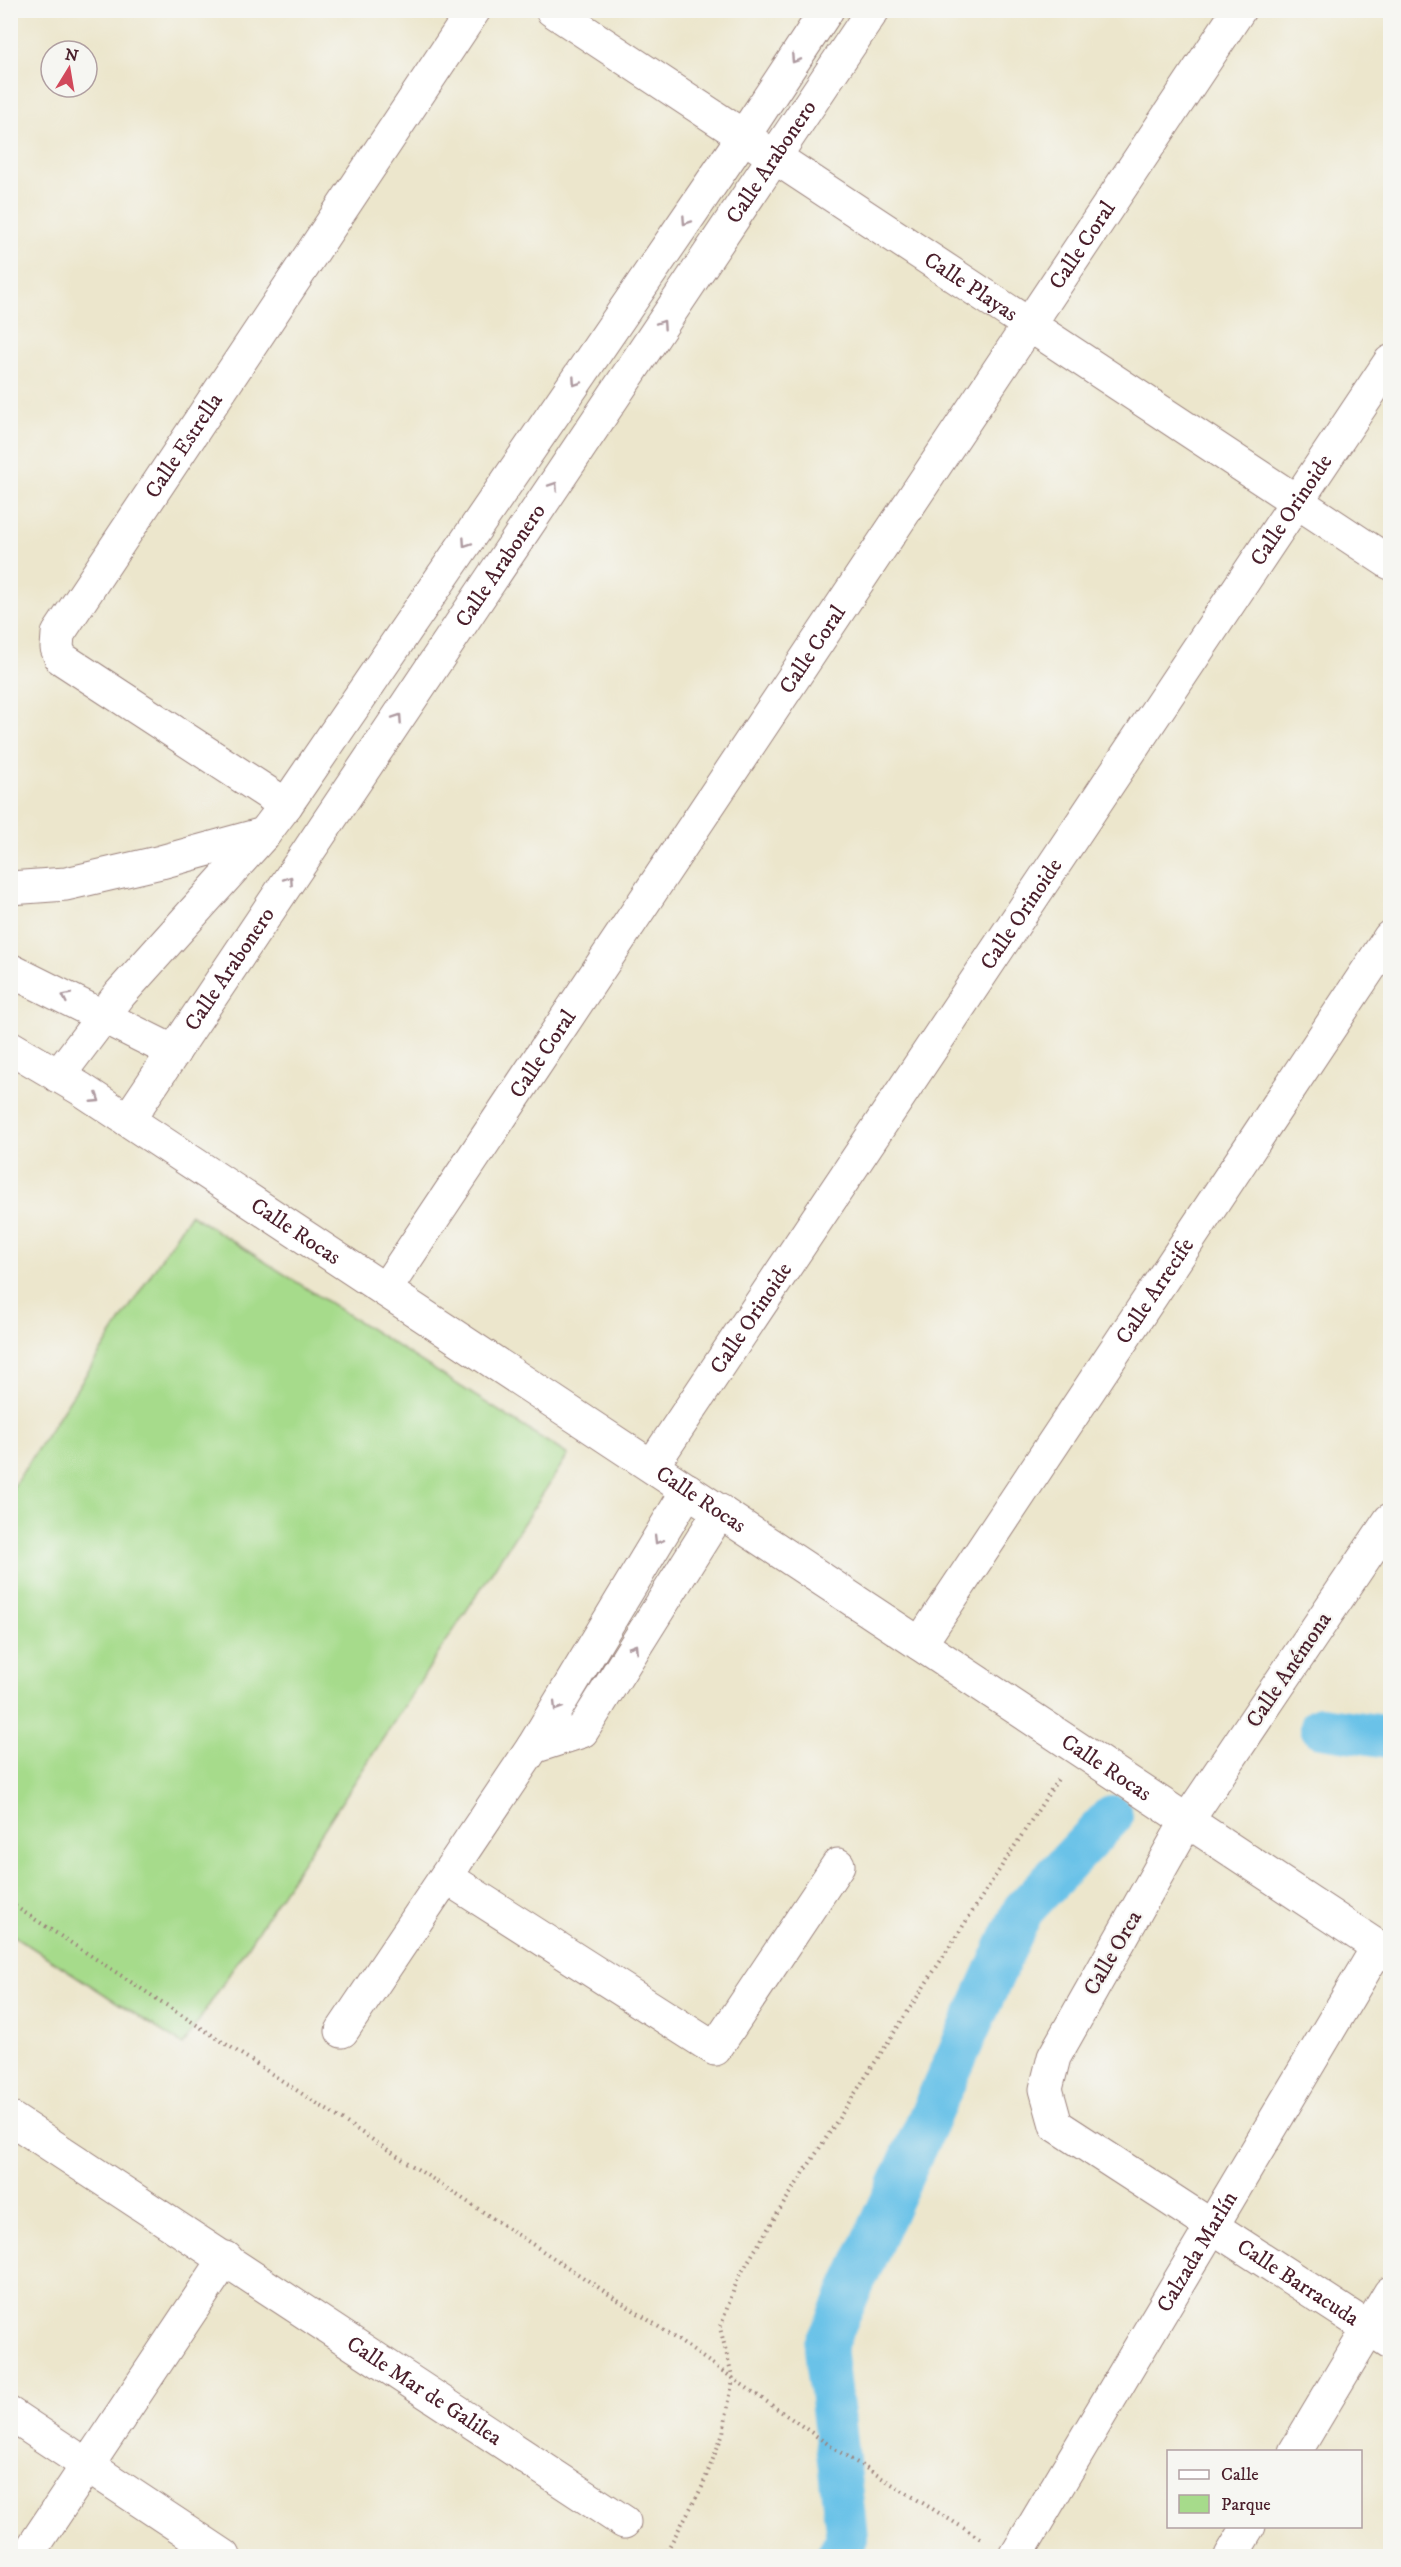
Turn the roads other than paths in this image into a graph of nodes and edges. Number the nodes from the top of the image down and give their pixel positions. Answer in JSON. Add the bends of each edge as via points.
{"nodes":[{"id":1,"x":474,"y":10,"type":"edge"},
{"id":2,"x":552,"y":10,"type":"edge"},
{"id":3,"x":827,"y":10,"type":"edge"},
{"id":4,"x":873,"y":10,"type":"edge"},
{"id":5,"x":1239,"y":10,"type":"edge"},
{"id":6,"x":743,"y":137,"type":"junction"},
{"id":7,"x":774,"y":157,"type":"junction"},
{"id":8,"x":1029,"y":325,"type":"junction"},
{"id":9,"x":1390,"y":362,"type":"edge"},
{"id":10,"x":1297,"y":502,"type":"junction"},
{"id":11,"x":1390,"y":563,"type":"edge"},
{"id":12,"x":286,"y":805,"type":"junction"},
{"id":13,"x":264,"y":834,"type":"junction"},
{"id":14,"x":10,"y":888,"type":"edge"},
{"id":15,"x":1390,"y":937,"type":"edge"},
{"id":16,"x":10,"y":970,"type":"edge"},
{"id":17,"x":104,"y":1016,"type":"junction"},
{"id":18,"x":10,"y":1047,"type":"edge"},
{"id":19,"x":174,"y":1052,"type":"junction"},
{"id":20,"x":58,"y":1076,"type":"junction"},
{"id":21,"x":128,"y":1120,"type":"junction"},
{"id":22,"x":385,"y":1290,"type":"junction"},
{"id":23,"x":652,"y":1466,"type":"junction"},
{"id":24,"x":688,"y":1490,"type":"junction"},
{"id":25,"x":720,"y":1512,"type":"junction"},
{"id":26,"x":1390,"y":1520,"type":"edge"},
{"id":27,"x":920,"y":1644,"type":"junction"},
{"id":28,"x":533,"y":1747,"type":"junction"},
{"id":29,"x":1187,"y":1821,"type":"junction"},
{"id":30,"x":838,"y":1865,"type":"dead end"},
{"id":31,"x":446,"y":1877,"type":"junction"},
{"id":32,"x":1384,"y":1951,"type":"edge"},
{"id":33,"x":342,"y":2031,"type":"dead end"},
{"id":34,"x":1047,"y":2089,"type":"joint"},
{"id":35,"x":10,"y":2118,"type":"edge"},
{"id":36,"x":1212,"y":2226,"type":"junction"},
{"id":37,"x":226,"y":2258,"type":"junction"},
{"id":38,"x":1390,"y":2293,"type":"edge"},
{"id":39,"x":1380,"y":2335,"type":"edge"},
{"id":40,"x":10,"y":2414,"type":"edge"},
{"id":41,"x":1296,"y":2450,"type":"edge"},
{"id":42,"x":89,"y":2466,"type":"junction"},
{"id":43,"x":624,"y":2522,"type":"dead end"},
{"id":44,"x":1248,"y":2528,"type":"edge"},
{"id":45,"x":1003,"y":2550,"type":"edge"},
{"id":46,"x":27,"y":2556,"type":"edge"},
{"id":47,"x":224,"y":2556,"type":"edge"},
{"id":48,"x":1231,"y":2556,"type":"edge"}],
"edges":[{"from":1,"to":12,"type":"street","name":"Calle Estrella","via":[[58,634],[61,658]]},
{"from":2,"to":6,"type":"street","name":"Calle Playas"},
{"from":3,"to":6,"type":"street","name":"Calle Arabonero","one_way":true},
{"from":4,"to":7,"type":"street","name":"Calle Arabonero"},
{"from":5,"to":8,"type":"street","name":"Calle Coral"},
{"from":6,"to":7,"type":"street","name":"Calle Playas"},
{"from":6,"to":12,"type":"street","name":"Calle Arabonero","one_way":true},
{"from":7,"to":8,"type":"street","name":"Calle Playas"},
{"from":19,"to":7,"type":"street","name":"Calle Arabonero","one_way":true},
{"from":8,"to":10,"type":"street","name":"Calle Playas"},
{"from":8,"to":22,"type":"street","name":"Calle Coral"},
{"from":9,"to":10,"type":"street","name":"Calle Orinoide"},
{"from":10,"to":11,"type":"street","name":"Calle Playas"},
{"from":10,"to":23,"type":"street","name":"Calle Orinoide"},
{"from":12,"to":13,"type":"street","name":"Calle Arabonero"},
{"from":13,"to":14,"type":"street","via":[[66,884]]},
{"from":13,"to":17,"type":"street","name":"Calle Arabonero"},
{"from":15,"to":27,"type":"street","name":"Calle Arrecife"},
{"from":17,"to":16,"type":"street","one_way":true},
{"from":17,"to":19,"type":"street"},
{"from":17,"to":20,"type":"street","name":"Calle Arabonero"},
{"from":18,"to":20,"type":"street","name":"Calle Rocas"},
{"from":19,"to":21,"type":"street","name":"Calle Arabonero"},
{"from":20,"to":21,"type":"street","name":"Calle Rocas","one_way":true},
{"from":21,"to":22,"type":"street","name":"Calle Rocas"},
{"from":22,"to":23,"type":"street","name":"Calle Rocas"},
{"from":23,"to":24,"type":"street","name":"Calle Rocas"},
{"from":24,"to":25,"type":"street","name":"Calle Rocas"},
{"from":24,"to":28,"type":"street","one_way":true},
{"from":25,"to":27,"type":"street","name":"Calle Rocas"},
{"from":28,"to":25,"type":"street","one_way":true,"via":[[582,1731]]},
{"from":26,"to":29,"type":"street","name":"Calle Anémona"},
{"from":27,"to":29,"type":"street","name":"Calle Rocas"},
{"from":28,"to":31,"type":"street"},
{"from":29,"to":32,"type":"street","name":"Calle Rocas"},
{"from":29,"to":34,"type":"street","name":"Calle Orca","via":[[1054,2056]]},
{"from":30,"to":31,"type":"street","via":[[715,2049]]},
{"from":31,"to":33,"type":"street"},
{"from":32,"to":36,"type":"street","name":"Calzada Marlín"},
{"from":34,"to":36,"type":"street","name":"Calle Barracuda","via":[[1056,2125]]},
{"from":35,"to":37,"type":"street","name":"Calle Mar de Galilea"},
{"from":36,"to":39,"type":"street","name":"Calle Barracuda"},
{"from":36,"to":45,"type":"street","name":"Calzada Marlín"},
{"from":37,"to":42,"type":"street"},
{"from":37,"to":43,"type":"street","name":"Calle Mar de Galilea"},
{"from":38,"to":39,"type":"street"},
{"from":39,"to":41,"type":"street"},
{"from":40,"to":42,"type":"street"},
{"from":42,"to":46,"type":"street"},
{"from":42,"to":47,"type":"street"},
{"from":44,"to":48,"type":"street"}]}
